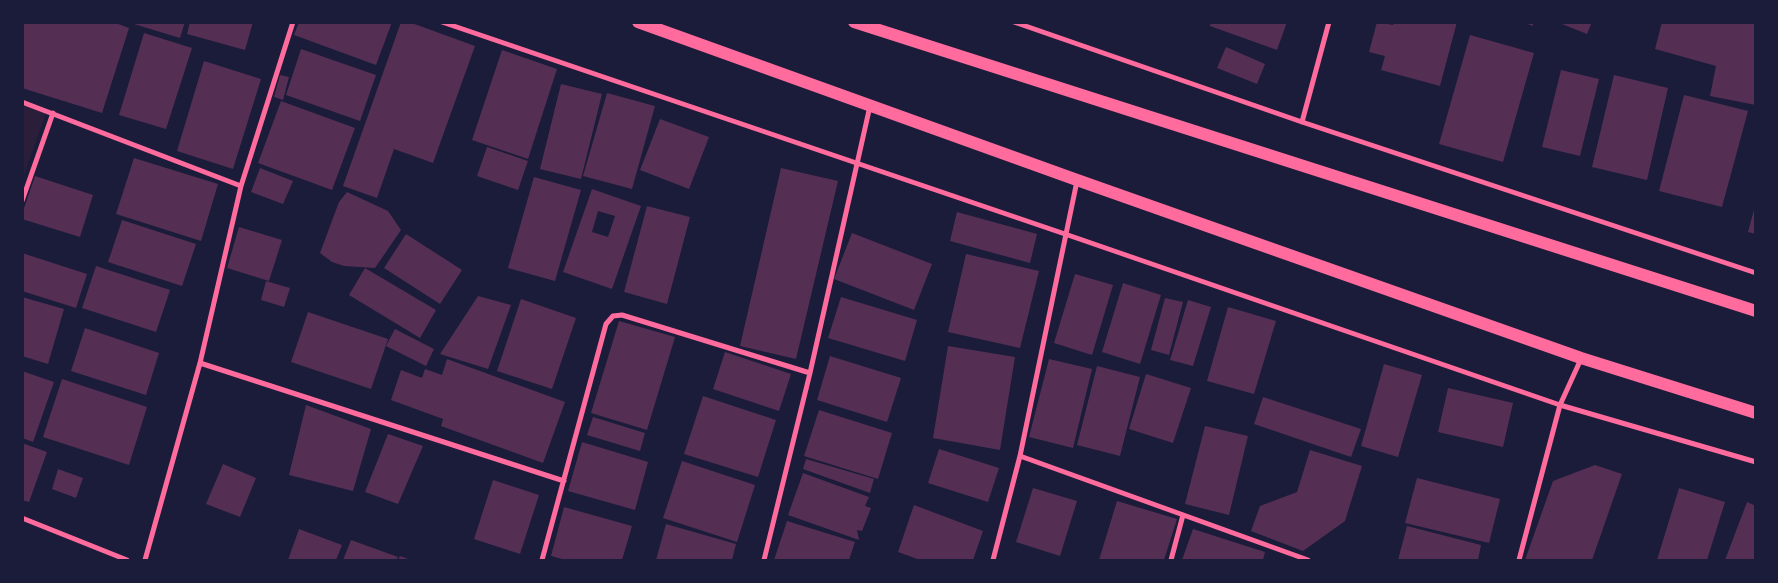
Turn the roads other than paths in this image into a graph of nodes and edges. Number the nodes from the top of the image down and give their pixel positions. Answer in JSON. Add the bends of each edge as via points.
{"nodes":[{"id":1,"x":293,"y":22,"type":"edge"},
{"id":2,"x":442,"y":22,"type":"edge"},
{"id":3,"x":638,"y":22,"type":"edge"},
{"id":4,"x":854,"y":22,"type":"edge"},
{"id":5,"x":1014,"y":22,"type":"edge"},
{"id":6,"x":1329,"y":22,"type":"edge"},
{"id":7,"x":22,"y":102,"type":"edge"},
{"id":8,"x":870,"y":106,"type":"junction"},
{"id":9,"x":53,"y":113,"type":"junction"},
{"id":10,"x":1302,"y":122,"type":"junction"},
{"id":11,"x":857,"y":164,"type":"junction"},
{"id":12,"x":1077,"y":180,"type":"junction"},
{"id":13,"x":241,"y":186,"type":"junction"},
{"id":14,"x":22,"y":201,"type":"edge"},
{"id":15,"x":1065,"y":234,"type":"junction"},
{"id":16,"x":1756,"y":273,"type":"edge"},
{"id":17,"x":1756,"y":311,"type":"edge"},
{"id":18,"x":1582,"y":358,"type":"junction"},
{"id":19,"x":200,"y":363,"type":"junction"},
{"id":20,"x":810,"y":373,"type":"junction"},
{"id":21,"x":1560,"y":405,"type":"junction"},
{"id":22,"x":1756,"y":412,"type":"edge"},
{"id":23,"x":1020,"y":456,"type":"junction"},
{"id":24,"x":1756,"y":462,"type":"edge"},
{"id":25,"x":564,"y":481,"type":"junction"},
{"id":26,"x":1183,"y":515,"type":"junction"},
{"id":27,"x":22,"y":518,"type":"edge"},
{"id":28,"x":126,"y":560,"type":"edge"},
{"id":29,"x":145,"y":560,"type":"edge"},
{"id":30,"x":542,"y":560,"type":"edge"},
{"id":31,"x":764,"y":560,"type":"edge"},
{"id":32,"x":993,"y":560,"type":"edge"},
{"id":33,"x":1170,"y":560,"type":"edge"},
{"id":34,"x":1308,"y":560,"type":"edge"},
{"id":35,"x":1518,"y":560,"type":"edge"}],
"edges":[{"from":1,"to":13,"type":"street"},
{"from":2,"to":11,"type":"street"},
{"from":3,"to":8,"type":"main road"},
{"from":4,"to":17,"type":"main road"},
{"from":5,"to":10,"type":"street"},
{"from":6,"to":10,"type":"street"},
{"from":7,"to":9,"type":"street"},
{"from":8,"to":11,"type":"street"},
{"from":8,"to":12,"type":"main road"},
{"from":9,"to":13,"type":"street"},
{"from":9,"to":14,"type":"street"},
{"from":10,"to":16,"type":"street"},
{"from":11,"to":15,"type":"street"},
{"from":11,"to":20,"type":"street"},
{"from":12,"to":15,"type":"street"},
{"from":12,"to":18,"type":"main road"},
{"from":13,"to":19,"type":"street"},
{"from":15,"to":21,"type":"street"},
{"from":15,"to":23,"type":"street"},
{"from":18,"to":21,"type":"street"},
{"from":18,"to":22,"type":"main road"},
{"from":19,"to":25,"type":"street"},
{"from":19,"to":29,"type":"street"},
{"from":20,"to":25,"type":"street","via":[[622,315],[613,316],[606,324]]},
{"from":20,"to":31,"type":"street"},
{"from":21,"to":24,"type":"street"},
{"from":21,"to":35,"type":"street"},
{"from":23,"to":26,"type":"street"},
{"from":23,"to":32,"type":"street"},
{"from":25,"to":30,"type":"street"},
{"from":26,"to":33,"type":"street"},
{"from":26,"to":34,"type":"street"},
{"from":27,"to":28,"type":"street"}]}
